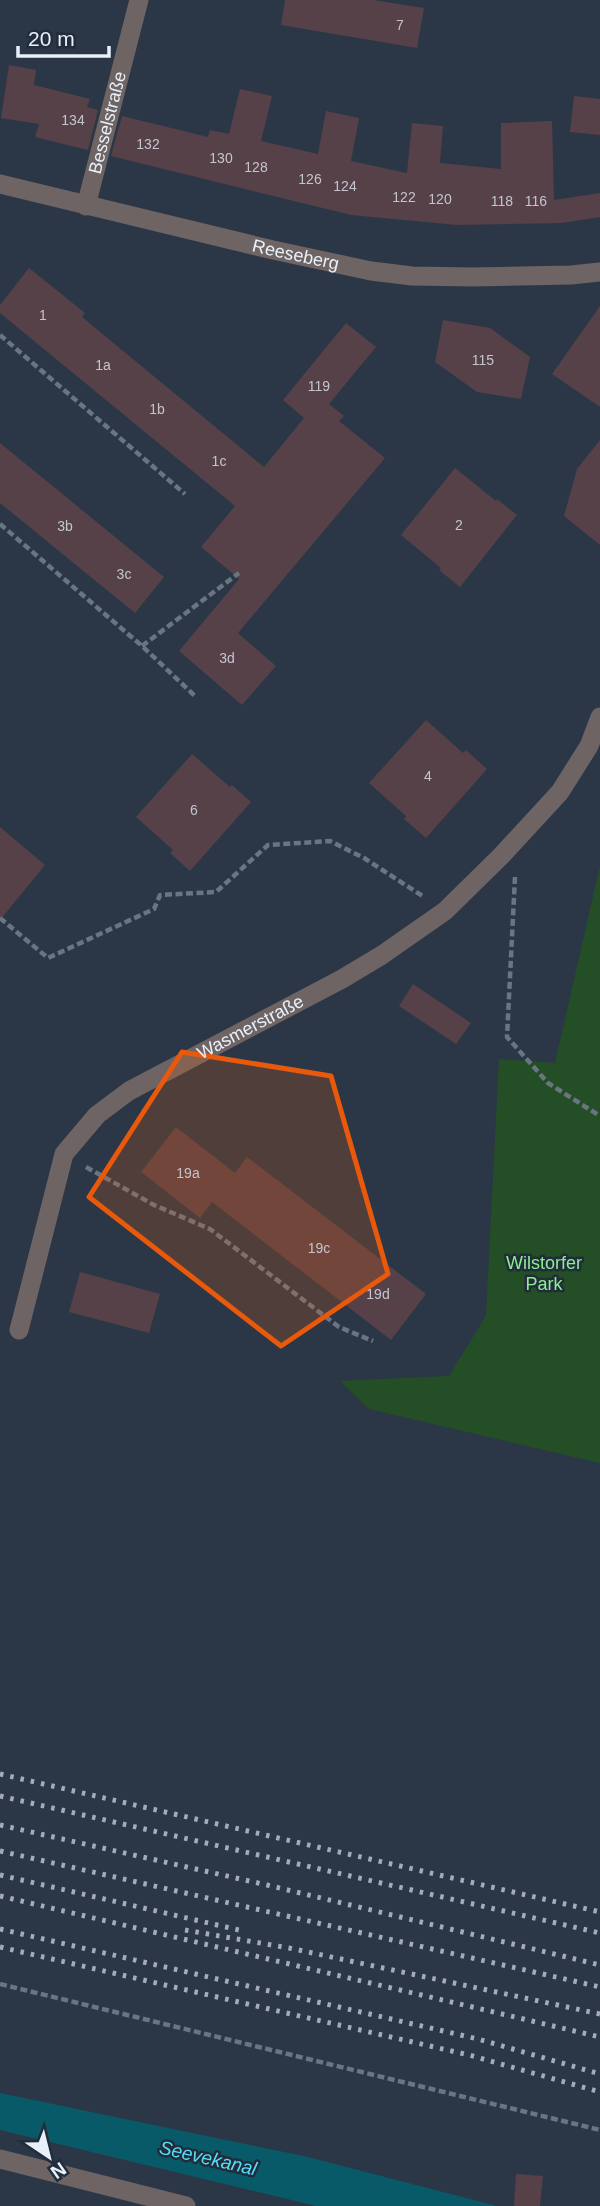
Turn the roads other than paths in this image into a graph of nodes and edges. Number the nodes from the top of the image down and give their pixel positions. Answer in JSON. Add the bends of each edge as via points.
{"nodes":[{"id":1,"x":139,"y":0,"type":"edge"},
{"id":2,"x":0,"y":184,"type":"edge"},
{"id":3,"x":86,"y":206,"type":"junction"},
{"id":4,"x":600,"y":272,"type":"edge"},
{"id":5,"x":600,"y":717,"type":"edge"},
{"id":6,"x":19,"y":1330,"type":"dead end"},
{"id":7,"x":0,"y":2159,"type":"edge"},
{"id":8,"x":187,"y":2206,"type":"edge"}],
"edges":[{"from":1,"to":3,"type":"street","name":"Besselstraße"},
{"from":2,"to":3,"type":"street","name":"Reeseberg"},
{"from":3,"to":4,"type":"street","name":"Reeseberg","via":[[371,271],[412,276]]},
{"from":5,"to":6,"type":"street","name":"Wasmerstraße","via":[[589,746],[560,792],[445,911],[352,973],[129,1091],[97,1115],[64,1154]]},
{"from":7,"to":8,"type":"street"}]}
